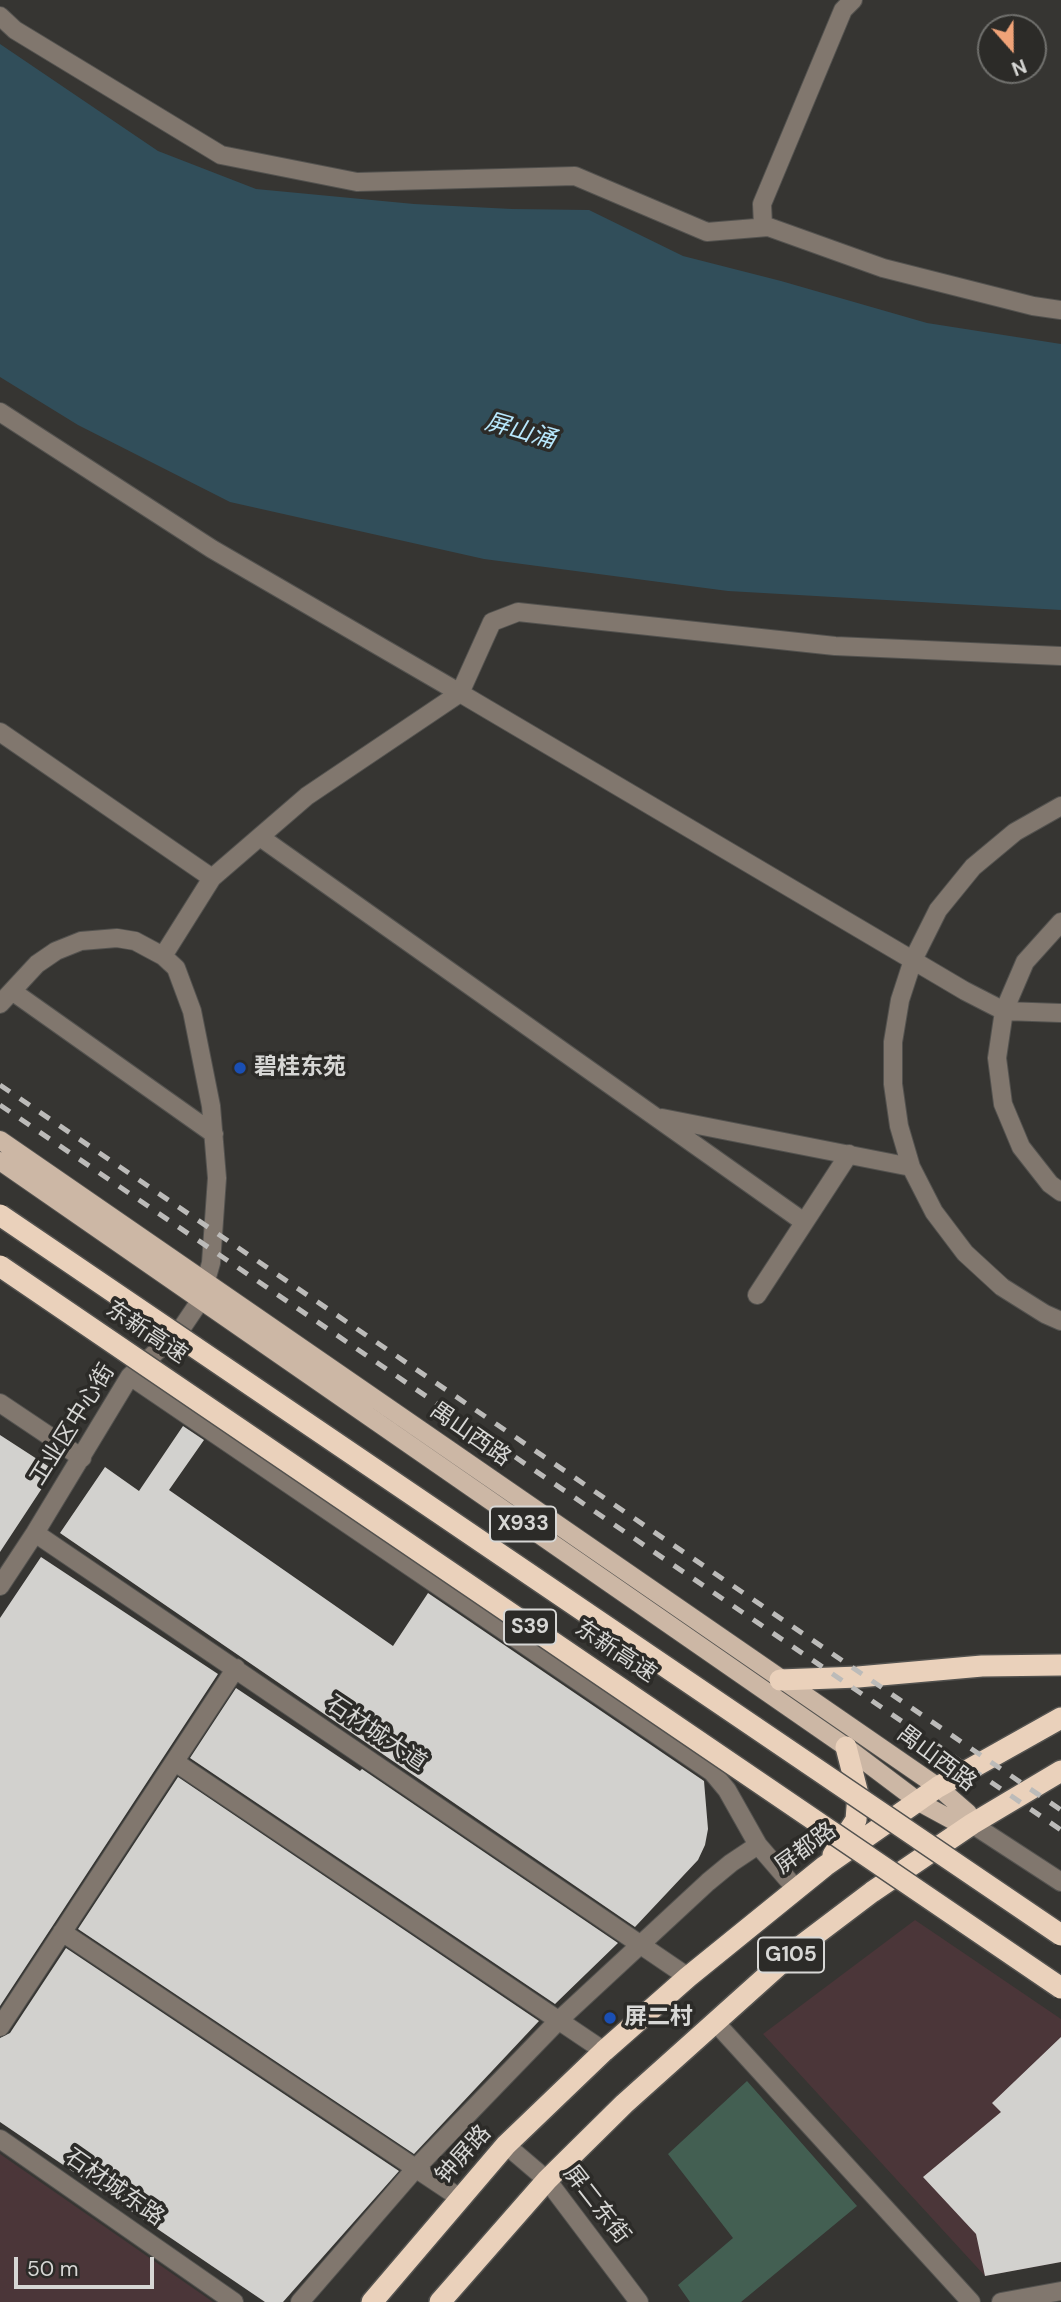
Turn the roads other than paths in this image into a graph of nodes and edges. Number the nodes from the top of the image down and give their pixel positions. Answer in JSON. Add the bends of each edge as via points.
{"nodes":[{"id":1,"x":853,"y":0,"type":"edge"},
{"id":2,"x":0,"y":16,"type":"edge"},
{"id":3,"x":768,"y":226,"type":"junction"},
{"id":4,"x":1061,"y":310,"type":"edge"},
{"id":5,"x":0,"y":412,"type":"edge"},
{"id":6,"x":1061,"y":656,"type":"edge"},
{"id":7,"x":460,"y":693,"type":"junction"},
{"id":8,"x":0,"y":732,"type":"edge"},
{"id":9,"x":1061,"y":806,"type":"edge"},
{"id":10,"x":260,"y":837,"type":"junction"},
{"id":11,"x":212,"y":878,"type":"junction"},
{"id":12,"x":1061,"y":922,"type":"edge"},
{"id":13,"x":163,"y":956,"type":"junction"},
{"id":14,"x":913,"y":960,"type":"junction"},
{"id":15,"x":6,"y":998,"type":"edge"},
{"id":16,"x":1004,"y":1011,"type":"junction"},
{"id":17,"x":1061,"y":1013,"type":"edge"},
{"id":18,"x":655,"y":1116,"type":"junction"},
{"id":19,"x":214,"y":1134,"type":"junction"},
{"id":20,"x":0,"y":1140,"type":"edge"},
{"id":21,"x":849,"y":1154,"type":"junction"},
{"id":22,"x":0,"y":1161,"type":"edge"},
{"id":23,"x":911,"y":1167,"type":"junction"},
{"id":24,"x":1061,"y":1192,"type":"edge"},
{"id":25,"x":0,"y":1215,"type":"edge"},
{"id":26,"x":804,"y":1222,"type":"junction"},
{"id":27,"x":0,"y":1266,"type":"edge"},
{"id":28,"x":207,"y":1283,"type":"junction"},
{"id":29,"x":757,"y":1295,"type":"dead end"},
{"id":30,"x":200,"y":1301,"type":"junction"},
{"id":31,"x":1061,"y":1321,"type":"edge"},
{"id":32,"x":130,"y":1376,"type":"junction"},
{"id":33,"x":0,"y":1403,"type":"edge"},
{"id":34,"x":82,"y":1458,"type":"junction"},
{"id":35,"x":35,"y":1533,"type":"junction"},
{"id":36,"x":0,"y":1586,"type":"edge"},
{"id":37,"x":1061,"y":1665,"type":"edge"},
{"id":38,"x":236,"y":1668,"type":"junction"},
{"id":39,"x":780,"y":1680,"type":"junction"},
{"id":40,"x":1061,"y":1718,"type":"edge"},
{"id":41,"x":846,"y":1747,"type":"junction"},
{"id":42,"x":175,"y":1762,"type":"junction"},
{"id":43,"x":1061,"y":1771,"type":"edge"},
{"id":44,"x":938,"y":1787,"type":"junction"},
{"id":45,"x":919,"y":1802,"type":"junction"},
{"id":46,"x":972,"y":1824,"type":"junction"},
{"id":47,"x":758,"y":1846,"type":"junction"},
{"id":48,"x":825,"y":1866,"type":"junction"},
{"id":49,"x":1061,"y":1882,"type":"edge"},
{"id":50,"x":796,"y":1889,"type":"junction"},
{"id":51,"x":62,"y":1932,"type":"junction"},
{"id":52,"x":1061,"y":1935,"type":"edge"},
{"id":53,"x":641,"y":1944,"type":"junction"},
{"id":54,"x":688,"y":1976,"type":"junction"},
{"id":55,"x":1061,"y":1988,"type":"edge"},
{"id":56,"x":558,"y":2021,"type":"junction"},
{"id":57,"x":716,"y":2023,"type":"junction"},
{"id":58,"x":0,"y":2027,"type":"edge"},
{"id":59,"x":604,"y":2051,"type":"junction"},
{"id":60,"x":0,"y":2139,"type":"edge"},
{"id":61,"x":506,"y":2145,"type":"junction"},
{"id":62,"x":416,"y":2168,"type":"junction"},
{"id":63,"x":547,"y":2179,"type":"junction"},
{"id":64,"x":460,"y":2197,"type":"junction"},
{"id":65,"x":1051,"y":2296,"type":"edge"},
{"id":66,"x":233,"y":2302,"type":"edge"},
{"id":67,"x":300,"y":2302,"type":"edge"},
{"id":68,"x":372,"y":2302,"type":"edge"},
{"id":69,"x":440,"y":2302,"type":"edge"},
{"id":70,"x":639,"y":2302,"type":"edge"},
{"id":71,"x":971,"y":2302,"type":"edge"},
{"id":72,"x":1001,"y":2302,"type":"edge"}],
"edges":[{"from":1,"to":3,"type":"street","via":[[843,10],[762,204],[763,225]]},
{"from":2,"to":3,"type":"street","via":[[15,30],[221,155],[358,182],[575,176],[708,232]]},
{"from":3,"to":4,"type":"street","via":[[883,268]]},
{"from":5,"to":7,"type":"street","via":[[212,549]]},
{"from":6,"to":7,"type":"street","via":[[835,646],[518,612],[492,622]]},
{"from":7,"to":10,"type":"street","via":[[307,796]]},
{"from":7,"to":14,"type":"street"},
{"from":8,"to":11,"type":"street"},
{"from":9,"to":14,"type":"street","via":[[1015,832],[973,867],[938,911]]},
{"from":10,"to":11,"type":"street"},
{"from":10,"to":18,"type":"street"},
{"from":11,"to":13,"type":"street"},
{"from":12,"to":16,"type":"street","via":[[1025,962]]},
{"from":13,"to":15,"type":"street","via":[[135,941],[81,941],[37,964]]},
{"from":13,"to":19,"type":"street","name":"工业区中心街","via":[[176,968],[192,1011]]},
{"from":14,"to":16,"type":"street"},
{"from":14,"to":23,"type":"street","via":[[893,1042],[899,1126]]},
{"from":15,"to":19,"type":"street"},
{"from":16,"to":17,"type":"street"},
{"from":16,"to":24,"type":"street","via":[[997,1058],[1003,1104],[1021,1147]]},
{"from":18,"to":21,"type":"street"},
{"from":18,"to":26,"type":"street"},
{"from":19,"to":28,"type":"street","name":"工业区中心街","via":[[217,1178]]},
{"from":20,"to":28,"type":"main road","name":"禺山西路","number":"X933"},
{"from":21,"to":23,"type":"street"},
{"from":21,"to":26,"type":"street"},
{"from":22,"to":30,"type":"main road","name":"禺山西路","number":"X933"},
{"from":23,"to":31,"type":"street","via":[[934,1212],[965,1252],[1002,1287]]},
{"from":25,"to":52,"type":"highway","name":"东新高速","number":"S39","bridge":true},
{"from":26,"to":29,"type":"street"},
{"from":27,"to":55,"type":"highway","name":"东新高速","number":"S39","bridge":true},
{"from":28,"to":30,"type":"street","name":"工业区中心街"},
{"from":28,"to":39,"type":"main road","name":"禺山西路","number":"X933"},
{"from":30,"to":32,"type":"street","name":"工业区中心街","via":[[181,1329]]},
{"from":30,"to":41,"type":"main road","name":"禺山西路","number":"X933"},
{"from":32,"to":34,"type":"street","name":"工业区中心街"},
{"from":32,"to":47,"type":"street","via":[[712,1772]]},
{"from":33,"to":34,"type":"street"},
{"from":34,"to":35,"type":"street","name":"工业区中心街"},
{"from":35,"to":36,"type":"street","name":"工业区中心街"},
{"from":35,"to":38,"type":"street","name":"石材城大道"},
{"from":37,"to":39,"type":"highway"},
{"from":38,"to":42,"type":"street"},
{"from":38,"to":53,"type":"street","name":"石材城大道"},
{"from":39,"to":44,"type":"main road","name":"禺山西路","number":"X933"},
{"from":40,"to":44,"type":"highway","name":"屏都路","number":"G105"},
{"from":41,"to":45,"type":"main road","name":"禺山西路","number":"X933"},
{"from":41,"to":48,"type":"highway","via":[[858,1794],[856,1820]]},
{"from":42,"to":51,"type":"street"},
{"from":42,"to":56,"type":"street"},
{"from":43,"to":46,"type":"highway","number":"G105"},
{"from":44,"to":45,"type":"highway","name":"屏都路","number":"G105"},
{"from":44,"to":46,"type":"main road","name":"禺山西路","number":"X933","via":[[968,1813]]},
{"from":45,"to":46,"type":"main road","name":"禺山西路","number":"X933","via":[[954,1821]]},
{"from":45,"to":48,"type":"highway","name":"屏都路","number":"G105"},
{"from":46,"to":49,"type":"street"},
{"from":46,"to":57,"type":"highway","number":"G105","via":[[798,1948]]},
{"from":47,"to":50,"type":"street"},
{"from":47,"to":53,"type":"street","via":[[708,1882]]},
{"from":48,"to":50,"type":"highway","name":"屏都路","number":"G105"},
{"from":50,"to":54,"type":"highway","name":"屏都路","number":"G105"},
{"from":51,"to":58,"type":"street"},
{"from":51,"to":62,"type":"street"},
{"from":53,"to":54,"type":"street","name":"石材城大道"},
{"from":53,"to":56,"type":"street"},
{"from":54,"to":59,"type":"highway","name":"屏都路","number":"G105"},
{"from":56,"to":59,"type":"street"},
{"from":56,"to":62,"type":"street"},
{"from":57,"to":63,"type":"highway","number":"G105"},
{"from":57,"to":71,"type":"street"},
{"from":59,"to":61,"type":"highway","name":"钟屏路","number":"G105"},
{"from":60,"to":66,"type":"street","name":"石材城东路"},
{"from":61,"to":63,"type":"street","name":"屏二东街"},
{"from":61,"to":64,"type":"highway","name":"钟屏路","number":"G105"},
{"from":62,"to":64,"type":"street"},
{"from":62,"to":67,"type":"street"},
{"from":63,"to":69,"type":"highway","number":"G105"},
{"from":63,"to":70,"type":"street","name":"屏二东街"},
{"from":64,"to":68,"type":"highway","name":"钟屏路","number":"G105"},
{"from":65,"to":72,"type":"street"}]}
